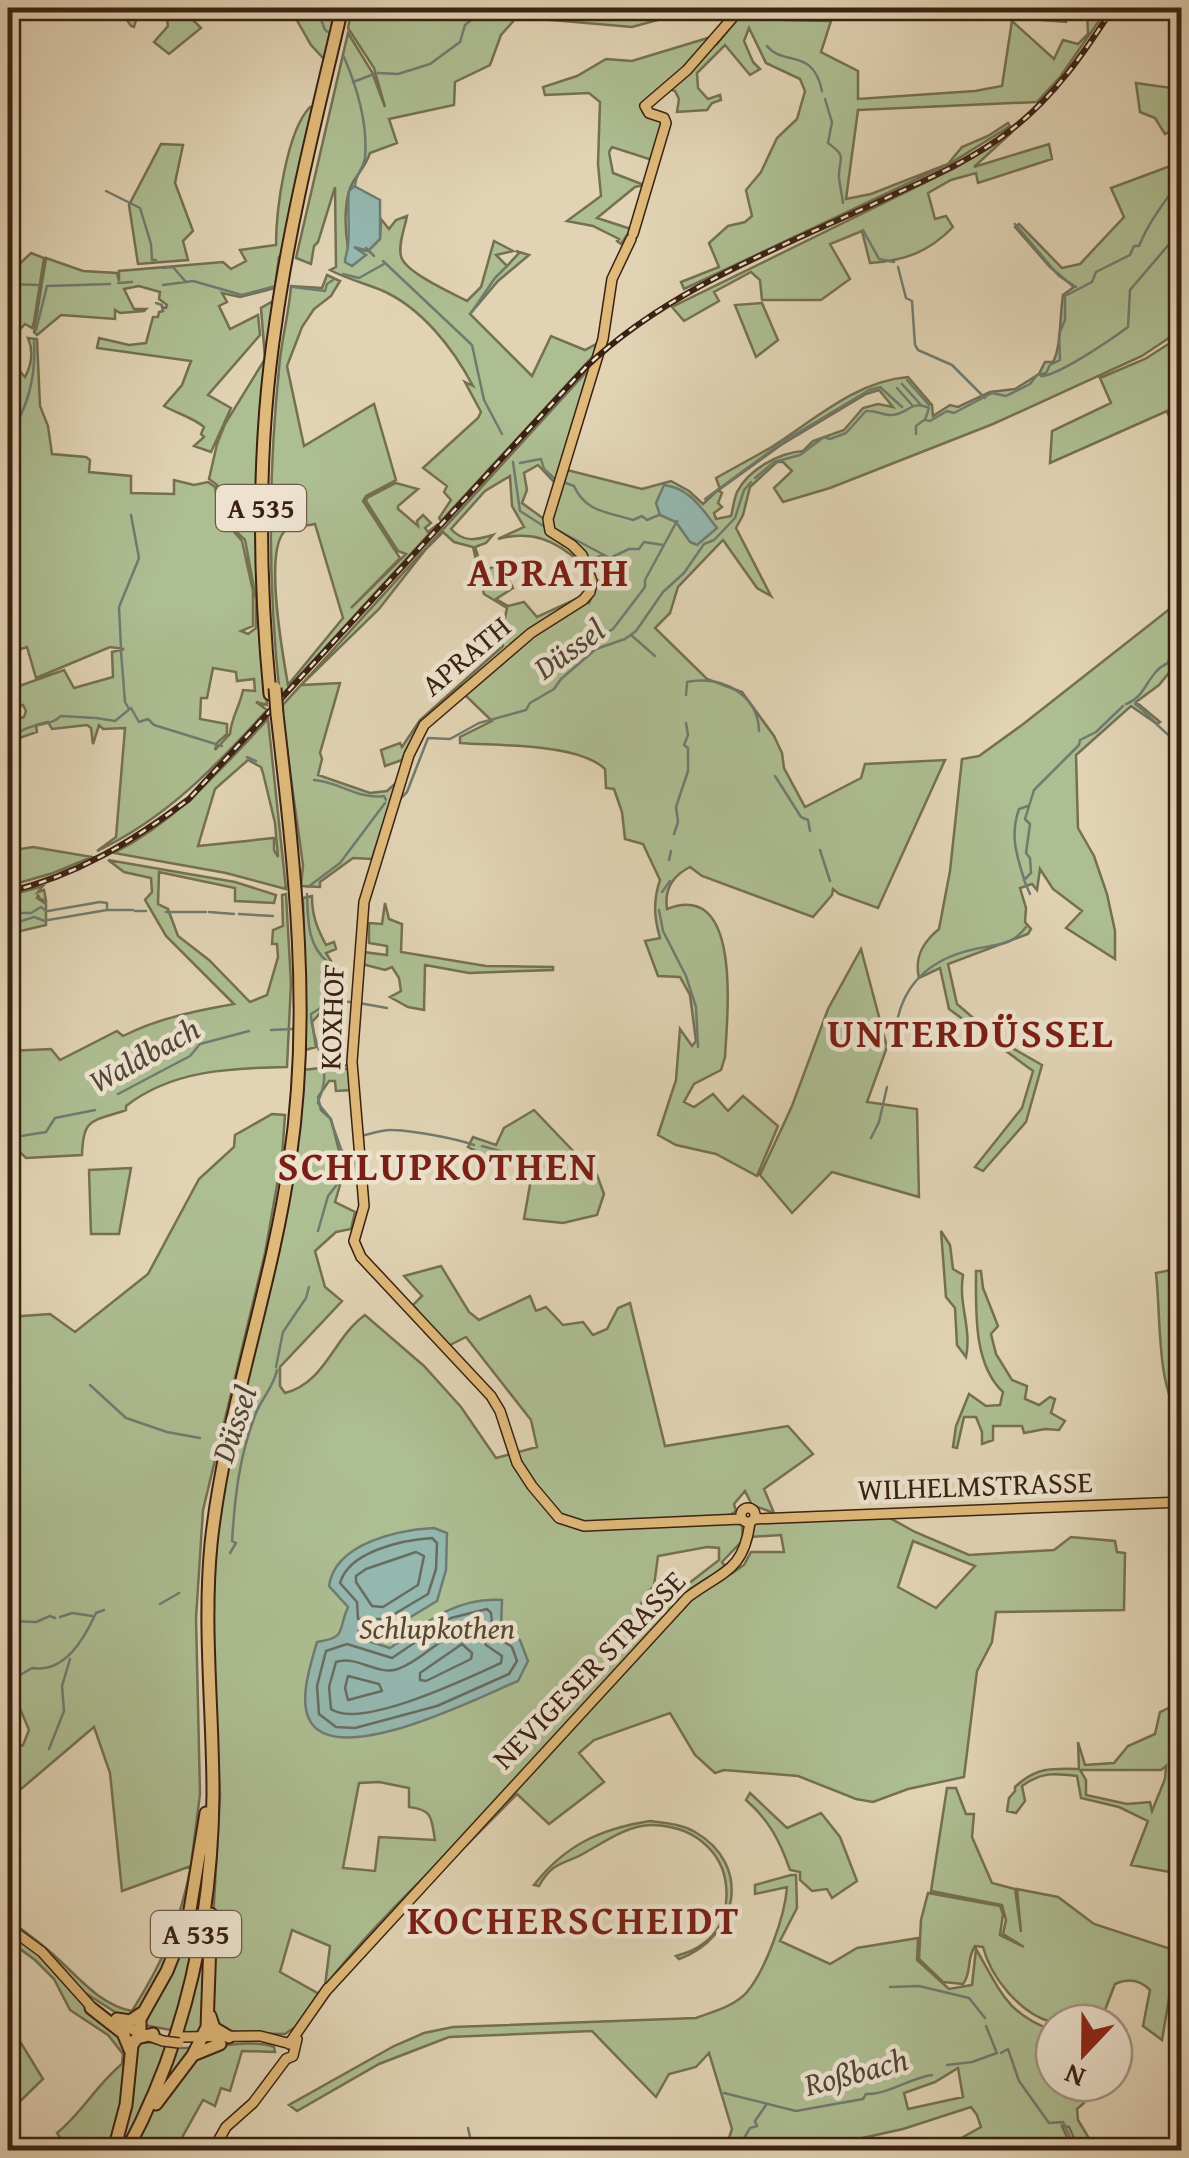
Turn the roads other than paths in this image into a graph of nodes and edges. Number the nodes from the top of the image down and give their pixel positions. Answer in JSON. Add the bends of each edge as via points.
{"nodes":[{"id":1,"x":345,"y":8,"type":"edge"},
{"id":2,"x":741,"y":8,"type":"edge"},
{"id":3,"x":397,"y":797,"type":"joint"},
{"id":4,"x":1182,"y":1502,"type":"edge"},
{"id":5,"x":748,"y":1524,"type":"junction"},
{"id":6,"x":205,"y":1630,"type":"junction"},
{"id":7,"x":207,"y":1809,"type":"junction"},
{"id":8,"x":210,"y":1860,"type":"junction"},
{"id":9,"x":8,"y":1927,"type":"edge"},
{"id":10,"x":76,"y":1991,"type":"junction"},
{"id":11,"x":208,"y":2002,"type":"junction"},
{"id":12,"x":92,"y":2008,"type":"junction"},
{"id":13,"x":145,"y":2010,"type":"junction"},
{"id":14,"x":117,"y":2019,"type":"junction"},
{"id":15,"x":152,"y":2035,"type":"junction"},
{"id":16,"x":238,"y":2039,"type":"junction"},
{"id":17,"x":191,"y":2042,"type":"junction"},
{"id":18,"x":285,"y":2050,"type":"junction"},
{"id":19,"x":130,"y":2060,"type":"junction"},
{"id":20,"x":122,"y":2149,"type":"edge"},
{"id":21,"x":213,"y":2150,"type":"edge"}],
"edges":[{"from":1,"to":6,"type":"highway","number":"A 535","bridge":true,"via":[[296,223],[264,430],[263,624],[297,957],[295,1088],[272,1231],[216,1463],[204,1556]]},
{"from":2,"to":3,"type":"main road","name":"APRATH","via":[[687,70],[644,106],[666,123],[609,290],[604,334],[548,529],[582,556],[590,592],[436,713],[414,741]]},
{"from":3,"to":5,"type":"main road","name":"KOXHOF","via":[[362,916],[352,1062],[364,1206],[354,1245],[491,1396],[517,1463],[560,1518],[584,1526]]},
{"from":4,"to":5,"type":"main road","name":"WILHELMSTRASSE"},
{"from":5,"to":18,"type":"main road","name":"NEVIGESER STRASSE","via":[[737,1562],[688,1597],[381,1924]]},
{"from":6,"to":7,"type":"highway","number":"A 535"},
{"from":6,"to":8,"type":"highway","number":"A 535"},
{"from":7,"to":13,"type":"highway","via":[[189,1916]]},
{"from":7,"to":20,"type":"highway","number":"A 535","via":[[186,1982],[163,2056]]},
{"from":8,"to":11,"type":"highway"},
{"from":8,"to":20,"type":"highway","number":"A 535","via":[[191,1984],[168,2058]]},
{"from":9,"to":10,"type":"main road"},
{"from":10,"to":12,"type":"main road"},
{"from":10,"to":14,"type":"main road"},
{"from":11,"to":16,"type":"highway","via":[[214,2028]]},
{"from":11,"to":17,"type":"highway","via":[[207,2027]]},
{"from":12,"to":15,"type":"main road"},
{"from":12,"to":19,"type":"highway","via":[[123,2033]]},
{"from":13,"to":14,"type":"highway"},
{"from":13,"to":15,"type":"highway"},
{"from":14,"to":15,"type":"main road"},
{"from":15,"to":17,"type":"main road","bridge":true},
{"from":15,"to":19,"type":"highway","via":[[134,2041]]},
{"from":16,"to":17,"type":"highway"},
{"from":16,"to":17,"type":"main road"},
{"from":16,"to":18,"type":"main road","via":[[268,2038]]},
{"from":17,"to":20,"type":"highway"},
{"from":18,"to":21,"type":"main road","name":"NEVIGESER STRASSE"},
{"from":19,"to":20,"type":"highway"}]}
